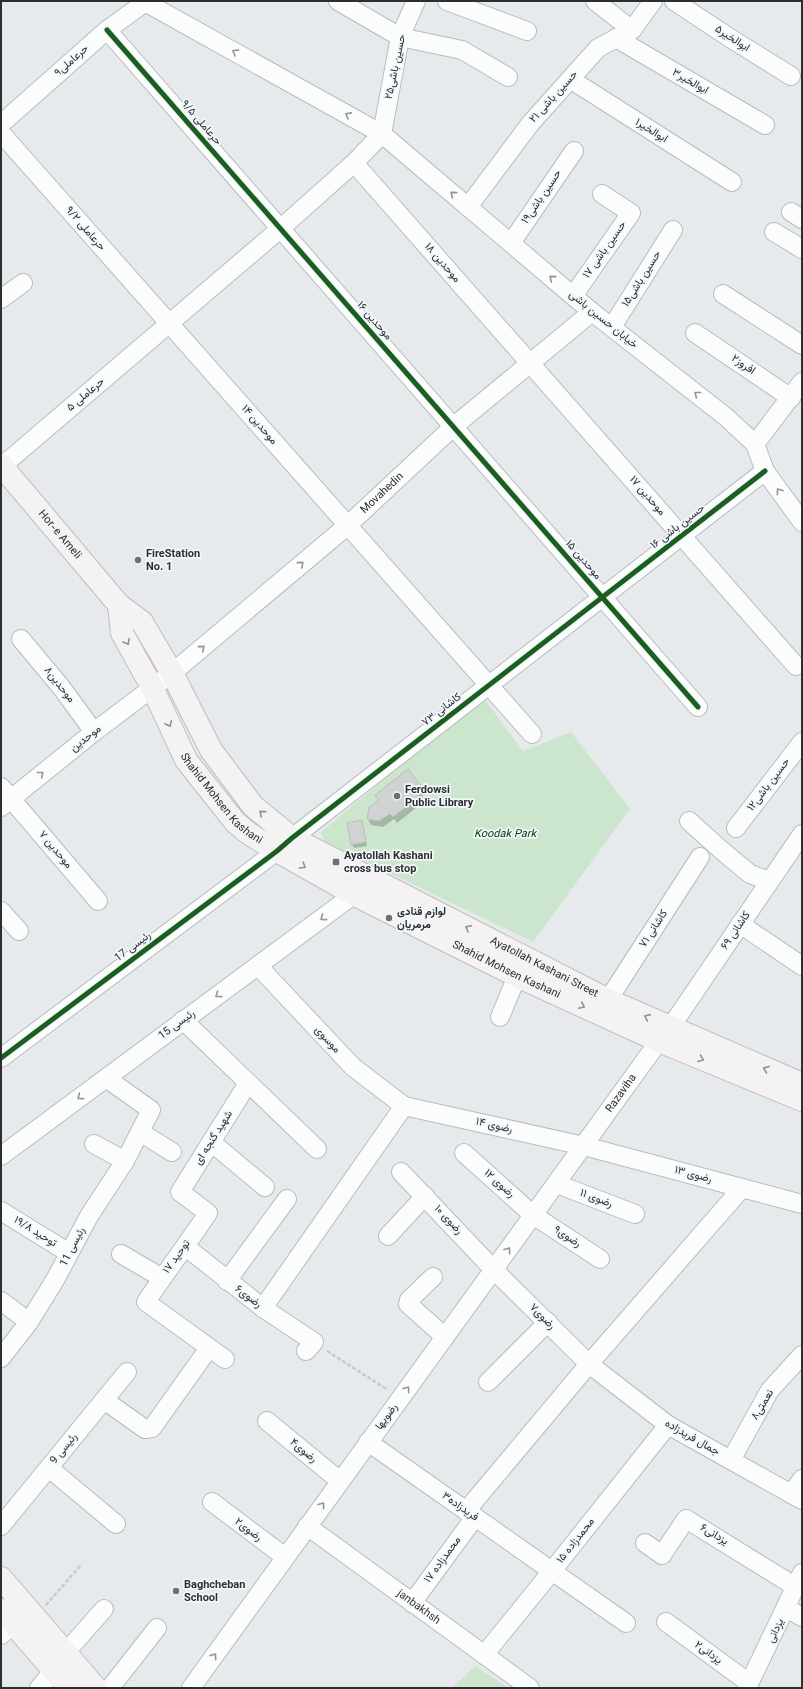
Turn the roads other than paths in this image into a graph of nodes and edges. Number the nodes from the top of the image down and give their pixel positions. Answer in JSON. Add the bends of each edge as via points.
{"nodes":[{"id":1,"x":145,"y":1,"type":"edge"},
{"id":2,"x":338,"y":1,"type":"edge"},
{"id":3,"x":416,"y":1,"type":"edge"},
{"id":4,"x":447,"y":1,"type":"edge"},
{"id":5,"x":595,"y":1,"type":"edge"},
{"id":6,"x":653,"y":1,"type":"edge"},
{"id":7,"x":674,"y":1,"type":"edge"},
{"id":8,"x":107,"y":30,"type":"junction"},
{"id":9,"x":632,"y":30,"type":"junction"},
{"id":10,"x":526,"y":31,"type":"dead end"},
{"id":11,"x":400,"y":37,"type":"junction"},
{"id":12,"x":616,"y":38,"type":"junction"},
{"id":13,"x":791,"y":76,"type":"dead end"},
{"id":14,"x":508,"y":77,"type":"dead end"},
{"id":15,"x":570,"y":79,"type":"junction"},
{"id":16,"x":1,"y":124,"type":"edge"},
{"id":17,"x":765,"y":125,"type":"dead end"},
{"id":18,"x":1,"y":133,"type":"edge"},
{"id":19,"x":382,"y":134,"type":"junction"},
{"id":20,"x":574,"y":151,"type":"dead end"},
{"id":21,"x":354,"y":163,"type":"junction"},
{"id":22,"x":732,"y":182,"type":"dead end"},
{"id":23,"x":602,"y":194,"type":"dead end"},
{"id":24,"x":468,"y":207,"type":"junction"},
{"id":25,"x":280,"y":228,"type":"junction"},
{"id":26,"x":673,"y":230,"type":"dead end"},
{"id":27,"x":774,"y":232,"type":"dead end"},
{"id":28,"x":511,"y":243,"type":"junction"},
{"id":29,"x":802,"y":249,"type":"edge"},
{"id":30,"x":23,"y":283,"type":"dead end"},
{"id":31,"x":723,"y":294,"type":"dead end"},
{"id":32,"x":573,"y":296,"type":"junction"},
{"id":33,"x":1,"y":299,"type":"edge"},
{"id":34,"x":592,"y":312,"type":"junction"},
{"id":35,"x":170,"y":324,"type":"junction"},
{"id":36,"x":612,"y":327,"type":"junction"},
{"id":37,"x":695,"y":333,"type":"dead end"},
{"id":38,"x":802,"y":345,"type":"edge"},
{"id":39,"x":530,"y":362,"type":"junction"},
{"id":40,"x":802,"y":382,"type":"edge"},
{"id":41,"x":791,"y":398,"type":"junction"},
{"id":42,"x":453,"y":427,"type":"junction"},
{"id":43,"x":755,"y":444,"type":"junction"},
{"id":44,"x":1,"y":466,"type":"edge"},
{"id":45,"x":765,"y":472,"type":"junction"},
{"id":46,"x":802,"y":522,"type":"edge"},
{"id":47,"x":347,"y":526,"type":"junction"},
{"id":48,"x":682,"y":536,"type":"junction"},
{"id":49,"x":603,"y":598,"type":"junction"},
{"id":50,"x":119,"y":604,"type":"junction"},
{"id":51,"x":21,"y":639,"type":"dead end"},
{"id":52,"x":796,"y":666,"type":"dead end"},
{"id":53,"x":172,"y":673,"type":"junction"},
{"id":54,"x":489,"y":686,"type":"junction"},
{"id":55,"x":153,"y":689,"type":"junction"},
{"id":56,"x":698,"y":707,"type":"dead end"},
{"id":57,"x":94,"y":732,"type":"junction"},
{"id":58,"x":532,"y":734,"type":"dead end"},
{"id":59,"x":802,"y":742,"type":"edge"},
{"id":60,"x":4,"y":798,"type":"edge"},
{"id":61,"x":689,"y":821,"type":"dead end"},
{"id":62,"x":736,"y":828,"type":"dead end"},
{"id":63,"x":802,"y":834,"type":"edge"},
{"id":64,"x":285,"y":845,"type":"junction"},
{"id":65,"x":700,"y":857,"type":"dead end"},
{"id":66,"x":373,"y":879,"type":"junction"},
{"id":67,"x":769,"y":881,"type":"junction"},
{"id":68,"x":355,"y":895,"type":"junction"},
{"id":69,"x":98,"y":901,"type":"dead end"},
{"id":70,"x":1,"y":910,"type":"edge"},
{"id":71,"x":740,"y":924,"type":"junction"},
{"id":72,"x":19,"y":931,"type":"dead end"},
{"id":73,"x":258,"y":966,"type":"junction"},
{"id":74,"x":802,"y":966,"type":"edge"},
{"id":75,"x":517,"y":976,"type":"junction"},
{"id":76,"x":608,"y":1000,"type":"junction"},
{"id":77,"x":500,"y":1017,"type":"dead end"},
{"id":78,"x":184,"y":1020,"type":"junction"},
{"id":79,"x":664,"y":1035,"type":"junction"},
{"id":80,"x":1,"y":1058,"type":"edge"},
{"id":81,"x":106,"y":1078,"type":"junction"},
{"id":82,"x":248,"y":1083,"type":"junction"},
{"id":83,"x":802,"y":1084,"type":"edge"},
{"id":84,"x":802,"y":1100,"type":"edge"},
{"id":85,"x":404,"y":1106,"type":"junction"},
{"id":86,"x":140,"y":1132,"type":"junction"},
{"id":87,"x":211,"y":1142,"type":"junction"},
{"id":88,"x":94,"y":1144,"type":"dead end"},
{"id":89,"x":584,"y":1146,"type":"junction"},
{"id":90,"x":317,"y":1149,"type":"dead end"},
{"id":91,"x":172,"y":1152,"type":"dead end"},
{"id":92,"x":464,"y":1153,"type":"dead end"},
{"id":93,"x":1,"y":1156,"type":"edge"},
{"id":94,"x":125,"y":1161,"type":"junction"},
{"id":95,"x":400,"y":1172,"type":"dead end"},
{"id":96,"x":557,"y":1184,"type":"junction"},
{"id":97,"x":265,"y":1187,"type":"dead end"},
{"id":98,"x":742,"y":1188,"type":"junction"},
{"id":99,"x":180,"y":1192,"type":"joint"},
{"id":100,"x":425,"y":1196,"type":"junction"},
{"id":101,"x":287,"y":1199,"type":"dead end"},
{"id":102,"x":802,"y":1204,"type":"edge"},
{"id":103,"x":1,"y":1210,"type":"edge"},
{"id":104,"x":635,"y":1214,"type":"dead end"},
{"id":105,"x":534,"y":1215,"type":"junction"},
{"id":106,"x":388,"y":1236,"type":"dead end"},
{"id":107,"x":186,"y":1247,"type":"junction"},
{"id":108,"x":69,"y":1254,"type":"junction"},
{"id":109,"x":121,"y":1254,"type":"dead end"},
{"id":110,"x":600,"y":1259,"type":"dead end"},
{"id":111,"x":494,"y":1270,"type":"junction"},
{"id":112,"x":433,"y":1276,"type":"dead end"},
{"id":113,"x":162,"y":1278,"type":"junction"},
{"id":114,"x":227,"y":1281,"type":"junction"},
{"id":115,"x":1,"y":1301,"type":"edge"},
{"id":116,"x":263,"y":1308,"type":"junction"},
{"id":117,"x":29,"y":1322,"type":"junction"},
{"id":118,"x":548,"y":1322,"type":"junction"},
{"id":119,"x":444,"y":1337,"type":"junction"},
{"id":120,"x":310,"y":1347,"type":"road end"},
{"id":121,"x":209,"y":1348,"type":"junction"},
{"id":122,"x":802,"y":1355,"type":"edge"},
{"id":123,"x":1,"y":1358,"type":"edge"},
{"id":124,"x":225,"y":1359,"type":"dead end"},
{"id":125,"x":589,"y":1364,"type":"junction"},
{"id":126,"x":126,"y":1372,"type":"dead end"},
{"id":127,"x":488,"y":1382,"type":"dead end"},
{"id":128,"x":104,"y":1400,"type":"junction"},
{"id":129,"x":267,"y":1421,"type":"dead end"},
{"id":130,"x":668,"y":1425,"type":"junction"},
{"id":131,"x":368,"y":1442,"type":"junction"},
{"id":132,"x":731,"y":1460,"type":"junction"},
{"id":133,"x":49,"y":1468,"type":"junction"},
{"id":134,"x":802,"y":1479,"type":"edge"},
{"id":135,"x":340,"y":1481,"type":"junction"},
{"id":136,"x":797,"y":1497,"type":"edge"},
{"id":137,"x":212,"y":1502,"type":"dead end"},
{"id":138,"x":471,"y":1514,"type":"junction"},
{"id":139,"x":116,"y":1524,"type":"dead end"},
{"id":140,"x":1,"y":1526,"type":"edge"},
{"id":141,"x":307,"y":1526,"type":"junction"},
{"id":142,"x":645,"y":1543,"type":"dead end"},
{"id":143,"x":285,"y":1557,"type":"junction"},
{"id":144,"x":552,"y":1571,"type":"junction"},
{"id":145,"x":1,"y":1578,"type":"edge"},
{"id":146,"x":799,"y":1580,"type":"edge"},
{"id":147,"x":1,"y":1593,"type":"edge"},
{"id":148,"x":412,"y":1603,"type":"junction"},
{"id":149,"x":786,"y":1608,"type":"junction"},
{"id":150,"x":104,"y":1609,"type":"dead end"},
{"id":151,"x":802,"y":1617,"type":"edge"},
{"id":152,"x":666,"y":1622,"type":"dead end"},
{"id":153,"x":5,"y":1623,"type":"edge"},
{"id":154,"x":626,"y":1623,"type":"dead end"},
{"id":155,"x":157,"y":1628,"type":"dead end"},
{"id":156,"x":484,"y":1655,"type":"junction"},
{"id":157,"x":60,"y":1661,"type":"junction"},
{"id":158,"x":748,"y":1686,"type":"edge"},
{"id":159,"x":39,"y":1688,"type":"edge"},
{"id":160,"x":70,"y":1688,"type":"edge"},
{"id":161,"x":84,"y":1688,"type":"edge"},
{"id":162,"x":96,"y":1688,"type":"edge"},
{"id":163,"x":110,"y":1688,"type":"edge"},
{"id":164,"x":191,"y":1688,"type":"edge"},
{"id":165,"x":530,"y":1688,"type":"edge"}],
"edges":[{"from":1,"to":8,"type":"street","name":"حرعاملی۹"},
{"from":19,"to":1,"type":"street","name":"خیابان حسین باشی","one_way":true},
{"from":2,"to":11,"type":"street"},
{"from":3,"to":11,"type":"street","name":"حسین باشی۲۵"},
{"from":4,"to":10,"type":"street"},
{"from":5,"to":9,"type":"street"},
{"from":6,"to":9,"type":"street","name":"حسین باشی ۲۱"},
{"from":7,"to":13,"type":"street","name":"ابوالخیر۵"},
{"from":8,"to":16,"type":"street","name":"حرعاملی۹"},
{"from":8,"to":25,"type":"street","name":"حرعاملی ۹/۵"},
{"from":9,"to":12,"type":"street","name":"حسین باشی ۲۱"},
{"from":11,"to":14,"type":"street","via":[[462,50]]},
{"from":11,"to":19,"type":"street","name":"حسین باشی۲۵"},
{"from":12,"to":15,"type":"street","name":"حسین باشی ۲۱","via":[[598,48]]},
{"from":12,"to":17,"type":"street","name":"ابوالخیر۳"},
{"from":15,"to":22,"type":"street","name":"ابوالخیر۱"},
{"from":15,"to":24,"type":"street","name":"حسین باشی ۲۱","via":[[530,124]]},
{"from":18,"to":35,"type":"street","name":"حرعاملی ۹/۲"},
{"from":19,"to":21,"type":"street","name":"حرعاملی ۵"},
{"from":24,"to":19,"type":"street","name":"خیابان حسین باشی","one_way":true},
{"from":20,"to":28,"type":"street","name":"حسین باشی۱۹"},
{"from":21,"to":25,"type":"street","name":"حرعاملی ۵"},
{"from":21,"to":39,"type":"street","name":"موحدین ۱۸"},
{"from":23,"to":32,"type":"street","name":"حسین باشی ۱۷","via":[[631,213]]},
{"from":24,"to":28,"type":"street","name":"خیابان حسین باشی"},
{"from":25,"to":35,"type":"street","name":"حرعاملی ۵"},
{"from":25,"to":42,"type":"street","name":"موحدین ۱۶"},
{"from":26,"to":36,"type":"street","name":"حسین باشی۱۵"},
{"from":27,"to":29,"type":"street"},
{"from":32,"to":28,"type":"street","name":"خیابان حسین باشی","one_way":true},
{"from":30,"to":33,"type":"street"},
{"from":31,"to":38,"type":"street"},
{"from":32,"to":34,"type":"street","name":"خیابان حسین باشی"},
{"from":34,"to":36,"type":"street","name":"خیابان حسین باشی"},
{"from":34,"to":39,"type":"street","name":"Movahedin"},
{"from":35,"to":44,"type":"street","name":"حرعاملی ۵"},
{"from":35,"to":47,"type":"street","name":"موحدین ۱۴"},
{"from":43,"to":36,"type":"street","name":"خیابان حسین باشی","one_way":true,"via":[[726,417]]},
{"from":37,"to":41,"type":"street","name":"افروز۲"},
{"from":39,"to":42,"type":"street","name":"Movahedin"},
{"from":39,"to":48,"type":"street","name":"موحدین ۱۷"},
{"from":40,"to":41,"type":"street"},
{"from":41,"to":43,"type":"street"},
{"from":42,"to":47,"type":"street","name":"Movahedin"},
{"from":42,"to":49,"type":"street","name":"موحدین ۱۵"},
{"from":43,"to":45,"type":"street","name":"خیابان حسین باشی"},
{"from":44,"to":50,"type":"main road","name":"Hor-e Ameli"},
{"from":46,"to":45,"type":"street","name":"خیابان حسین باشی","one_way":true},
{"from":45,"to":48,"type":"street","name":"حسین باشی ۱۶"},
{"from":53,"to":47,"type":"street","name":"Movahedin","one_way":true},
{"from":47,"to":54,"type":"street","name":"موحدین ۱۴"},
{"from":48,"to":49,"type":"street","name":"حسین باشی ۱۶"},
{"from":48,"to":52,"type":"street","name":"موحدین ۱۷"},
{"from":49,"to":54,"type":"street","name":"کاشانی ۷۳"},
{"from":49,"to":56,"type":"street","name":"موحدین ۱۵"},
{"from":50,"to":53,"type":"main road","name":"Hor-e Ameli","via":[[142,622]]},
{"from":50,"to":55,"type":"main road","one_way":true,"via":[[122,632]]},
{"from":51,"to":57,"type":"street","name":"موحدین۸"},
{"from":53,"to":55,"type":"street","name":"موحدین"},
{"from":64,"to":53,"type":"main road","name":"Shahid Mohsen Kashani","one_way":true,"via":[[211,750]]},
{"from":54,"to":58,"type":"street","name":"موحدین ۱۴"},
{"from":54,"to":64,"type":"street","name":"کاشانی ۷۳"},
{"from":55,"to":57,"type":"street","name":"موحدین"},
{"from":55,"to":64,"type":"main road","name":"Shahid Mohsen Kashani","one_way":true,"via":[[186,760],[235,822]]},
{"from":60,"to":57,"type":"street","name":"موحدین","one_way":true},
{"from":59,"to":62,"type":"street","name":"حسین باشی۱۲"},
{"from":60,"to":69,"type":"street","name":"موحدین ۷"},
{"from":61,"to":67,"type":"street","via":[[750,874]]},
{"from":63,"to":67,"type":"street","name":"کاشانی ۶۹"},
{"from":64,"to":66,"type":"main road","name":"Ayatollah Kashani Street"},
{"from":64,"to":68,"type":"main road","name":"Shahid Mohsen Kashani","one_way":true},
{"from":64,"to":80,"type":"street","name":"رئیسی 17"},
{"from":65,"to":76,"type":"street","name":"کاشانی ۷۱"},
{"from":66,"to":68,"type":"street","name":"رئیسی 15"},
{"from":76,"to":66,"type":"main road","name":"Ayatollah Kashani Street","one_way":true},
{"from":67,"to":71,"type":"street","name":"کاشانی ۶۹"},
{"from":68,"to":73,"type":"street","name":"رئیسی 15","one_way":true},
{"from":68,"to":75,"type":"main road","name":"Shahid Mohsen Kashani"},
{"from":70,"to":72,"type":"street"},
{"from":71,"to":74,"type":"street"},
{"from":71,"to":79,"type":"street","name":"کاشانی ۶۹"},
{"from":73,"to":78,"type":"street","name":"رئیسی 15","one_way":true},
{"from":73,"to":85,"type":"street","name":"موسوی","via":[[353,1067]]},
{"from":75,"to":77,"type":"street"},
{"from":75,"to":79,"type":"main road","name":"Shahid Mohsen Kashani","one_way":true},
{"from":79,"to":76,"type":"main road","name":"Ayatollah Kashani Street","one_way":true},
{"from":78,"to":81,"type":"street","name":"رئیسی 15"},
{"from":78,"to":82,"type":"street"},
{"from":83,"to":79,"type":"main road","name":"Ayatollah Kashani Street","one_way":true},
{"from":79,"to":84,"type":"main road","name":"Shahid Mohsen Kashani","one_way":true},
{"from":79,"to":89,"type":"street","name":"Razaviha"},
{"from":81,"to":86,"type":"street","name":"رئیسی 11","via":[[151,1110]]},
{"from":81,"to":93,"type":"street","name":"رئیسی 15","one_way":true},
{"from":82,"to":87,"type":"street","name":"شهید گنجه ای"},
{"from":82,"to":90,"type":"street"},
{"from":85,"to":89,"type":"street","name":"رضوی ۱۴"},
{"from":85,"to":116,"type":"street"},
{"from":86,"to":91,"type":"street"},
{"from":86,"to":94,"type":"street","name":"رئیسی 11"},
{"from":87,"to":97,"type":"street"},
{"from":87,"to":99,"type":"street","name":"شهید گنجه ای"},
{"from":88,"to":94,"type":"street"},
{"from":89,"to":96,"type":"street","name":"رضویها"},
{"from":89,"to":98,"type":"street","name":"رضوی ۱۳"},
{"from":92,"to":105,"type":"street","name":"رضوی ۱۲"},
{"from":94,"to":108,"type":"street","name":"رئیسی 11","via":[[88,1216]]},
{"from":95,"to":100,"type":"street","name":"رضوی ۱۰"},
{"from":96,"to":104,"type":"street","name":"رضوی ۱۱"},
{"from":96,"to":105,"type":"street","name":"رضویها"},
{"from":98,"to":102,"type":"street","name":"رضوی ۱۳"},
{"from":98,"to":125,"type":"street","name":"محمدزاده ۱۷"},
{"from":99,"to":107,"type":"street","name":"توحید ۱۷","via":[[208,1213]]},
{"from":100,"to":106,"type":"street"},
{"from":100,"to":111,"type":"street","name":"رضوی ۱۰"},
{"from":101,"to":114,"type":"street"},
{"from":103,"to":108,"type":"street","name":"توحید ۱۹/۸"},
{"from":105,"to":110,"type":"street","name":"رضوی۹"},
{"from":111,"to":105,"type":"street","name":"رضویها","one_way":true},
{"from":107,"to":113,"type":"street","name":"توحید ۱۷"},
{"from":107,"to":114,"type":"street","name":"رضوی۶"},
{"from":108,"to":117,"type":"street","name":"رئیسی 11"},
{"from":109,"to":113,"type":"street"},
{"from":111,"to":118,"type":"street","name":"رضوی۷"},
{"from":111,"to":119,"type":"street","name":"رضویها"},
{"from":112,"to":119,"type":"street","via":[[408,1304]]},
{"from":113,"to":121,"type":"street","name":"توحید ۱۷","via":[[146,1302]]},
{"from":114,"to":116,"type":"street","name":"رضوی۶"},
{"from":115,"to":117,"type":"street"},
{"from":116,"to":120,"type":"street","name":"رضوی۶"},
{"from":117,"to":123,"type":"street","name":"رئیسی 11"},
{"from":118,"to":125,"type":"street","name":"رضوی۷"},
{"from":118,"to":127,"type":"street"},
{"from":131,"to":119,"type":"street","name":"رضویها","one_way":true},
{"from":121,"to":124,"type":"street"},
{"from":121,"to":128,"type":"street","via":[[152,1428],[145,1429]]},
{"from":122,"to":132,"type":"street","name":"نعمتی۸","via":[[770,1390]]},
{"from":125,"to":130,"type":"street","name":"جمال فریدزاده"},
{"from":125,"to":138,"type":"street","name":"محمدزاده ۱۷"},
{"from":126,"to":128,"type":"street","name":"رئیسی 9"},
{"from":128,"to":133,"type":"street","name":"رئیسی 9"},
{"from":129,"to":135,"type":"street","name":"رضوی۴"},
{"from":130,"to":132,"type":"street","name":"جمال فریدزاده"},
{"from":130,"to":144,"type":"street","name":"محمدزاده ۱۵"},
{"from":131,"to":135,"type":"street","name":"رضویها"},
{"from":131,"to":138,"type":"street","name":"فریدزاده۳"},
{"from":132,"to":136,"type":"street","name":"جمال فریدزاده"},
{"from":133,"to":139,"type":"street"},
{"from":133,"to":140,"type":"street","name":"رئیسی 9"},
{"from":134,"to":136,"type":"street"},
{"from":141,"to":135,"type":"street","name":"رضویها","one_way":true},
{"from":137,"to":143,"type":"street","name":"رضوی۲"},
{"from":138,"to":144,"type":"street","name":"فریدزاده۳"},
{"from":138,"to":148,"type":"street","name":"محمدزاده ۱۷"},
{"from":141,"to":143,"type":"street","name":"رضویها"},
{"from":141,"to":148,"type":"street","name":"janbakhsh"},
{"from":142,"to":146,"type":"street","name":"یزدانی۶","via":[[662,1555],[686,1519]]},
{"from":164,"to":143,"type":"street","name":"رضویها","one_way":true},
{"from":144,"to":154,"type":"street","name":"فریدزاده۳"},
{"from":144,"to":156,"type":"street","name":"محمدزاده ۱۵"},
{"from":145,"to":157,"type":"main road","via":[[35,1618]]},
{"from":146,"to":149,"type":"street","name":"یزدانی"},
{"from":147,"to":161,"type":"street"},
{"from":148,"to":156,"type":"street","name":"janbakhsh"},
{"from":149,"to":151,"type":"street"},
{"from":149,"to":158,"type":"street","name":"یزدانی"},
{"from":150,"to":157,"type":"street"},
{"from":152,"to":158,"type":"street","name":"یزدانی۲"},
{"from":153,"to":157,"type":"main road"},
{"from":155,"to":163,"type":"street"},
{"from":156,"to":165,"type":"street","name":"janbakhsh"},
{"from":157,"to":159,"type":"street"},
{"from":157,"to":160,"type":"main road"},
{"from":157,"to":162,"type":"main road"}]}
